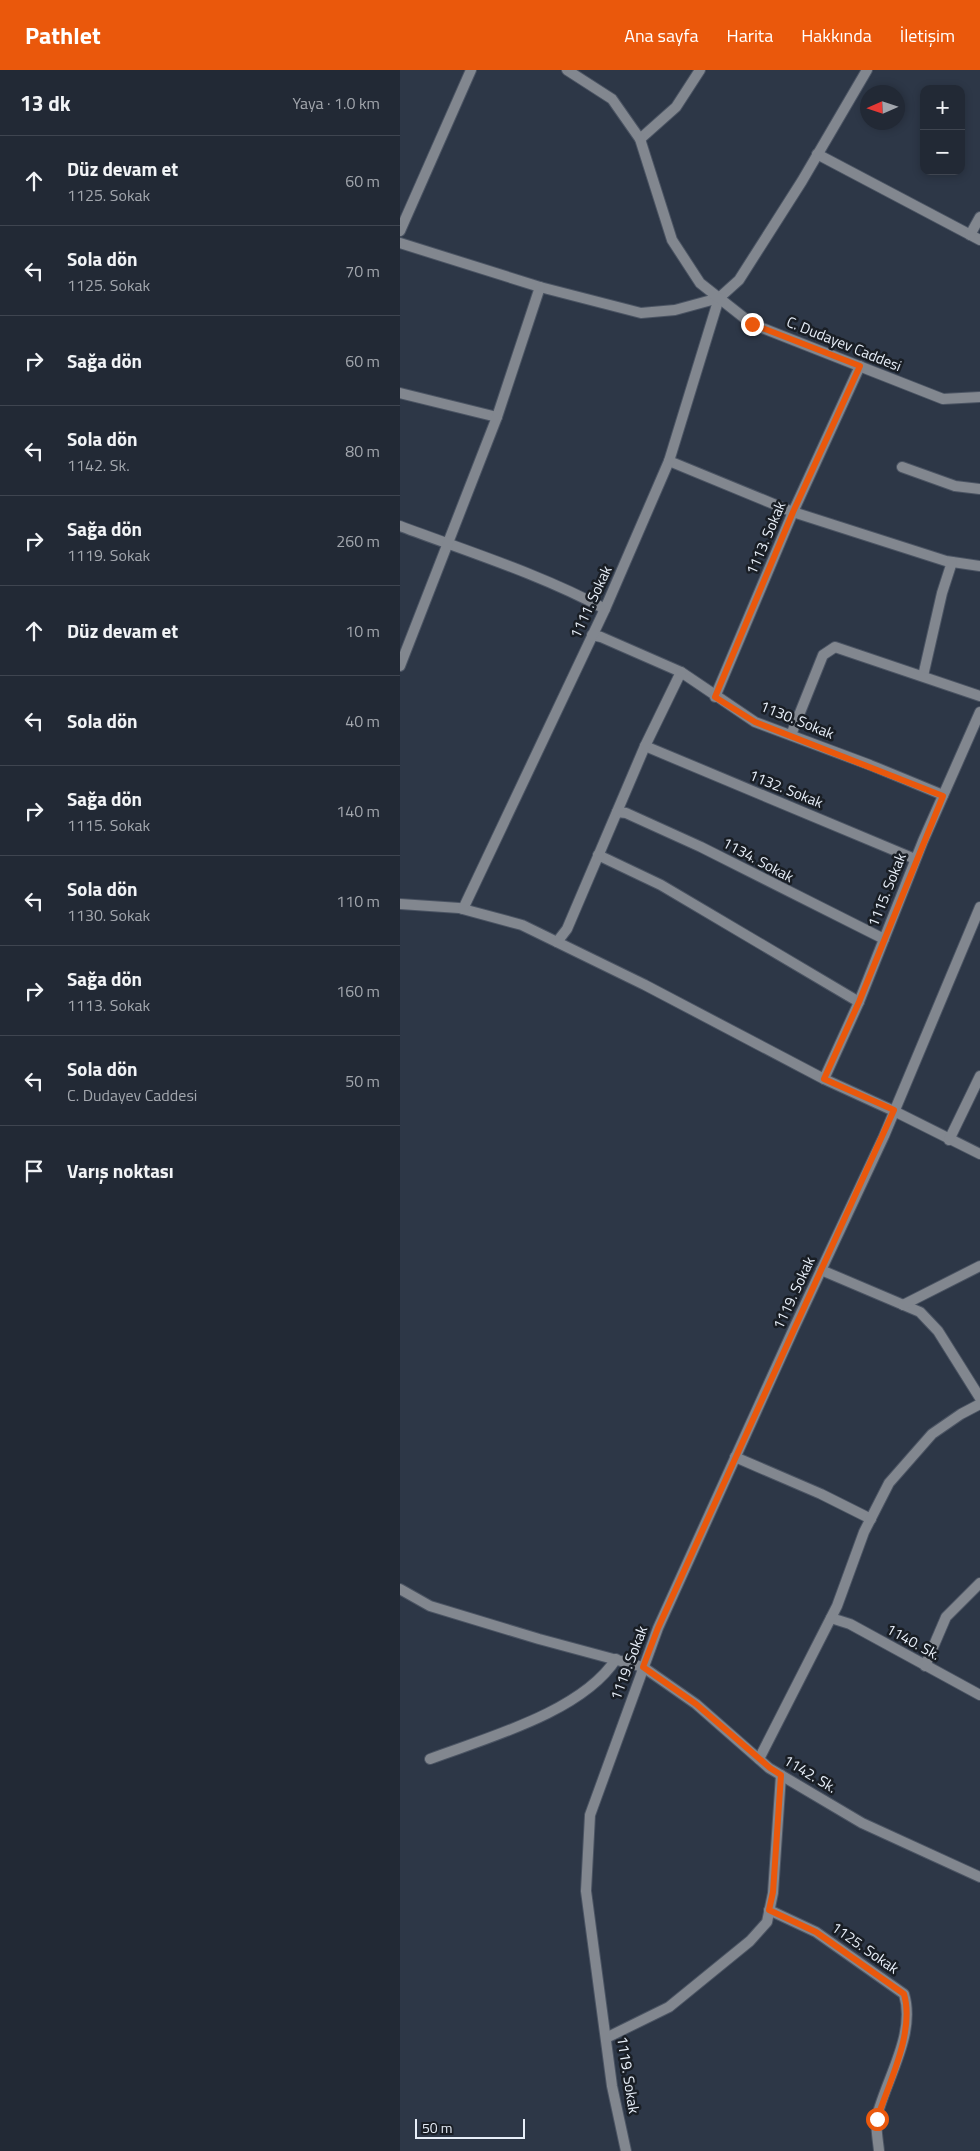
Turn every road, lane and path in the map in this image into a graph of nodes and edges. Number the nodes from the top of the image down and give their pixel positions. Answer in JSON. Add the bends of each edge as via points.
{"nodes":[{"id":1,"x":471,"y":70,"type":"edge"},
{"id":2,"x":567,"y":70,"type":"edge"},
{"id":3,"x":700,"y":70,"type":"edge"},
{"id":4,"x":867,"y":70,"type":"edge"},
{"id":5,"x":640,"y":139,"type":"junction"},
{"id":6,"x":818,"y":154,"type":"junction"},
{"id":7,"x":980,"y":217,"type":"edge"},
{"id":8,"x":400,"y":232,"type":"edge"},
{"id":9,"x":970,"y":235,"type":"junction"},
{"id":10,"x":980,"y":240,"type":"edge"},
{"id":11,"x":400,"y":243,"type":"edge"},
{"id":12,"x":540,"y":287,"type":"junction"},
{"id":13,"x":719,"y":298,"type":"junction"},
{"id":14,"x":860,"y":366,"type":"junction"},
{"id":15,"x":400,"y":393,"type":"edge"},
{"id":16,"x":980,"y":397,"type":"edge"},
{"id":17,"x":497,"y":417,"type":"junction"},
{"id":18,"x":669,"y":461,"type":"junction"},
{"id":19,"x":902,"y":467,"type":"dead end"},
{"id":20,"x":980,"y":489,"type":"edge"},
{"id":21,"x":793,"y":512,"type":"junction"},
{"id":22,"x":400,"y":526,"type":"edge"},
{"id":23,"x":448,"y":544,"type":"junction"},
{"id":24,"x":952,"y":562,"type":"junction"},
{"id":25,"x":980,"y":566,"type":"edge"},
{"id":26,"x":605,"y":609,"type":"junction"},
{"id":27,"x":592,"y":635,"type":"junction"},
{"id":28,"x":400,"y":666,"type":"edge"},
{"id":29,"x":681,"y":672,"type":"junction"},
{"id":30,"x":922,"y":676,"type":"junction"},
{"id":31,"x":980,"y":696,"type":"edge"},
{"id":32,"x":715,"y":697,"type":"junction"},
{"id":33,"x":980,"y":712,"type":"edge"},
{"id":34,"x":791,"y":735,"type":"junction"},
{"id":35,"x":645,"y":746,"type":"junction"},
{"id":36,"x":943,"y":796,"type":"junction"},
{"id":37,"x":617,"y":812,"type":"junction"},
{"id":38,"x":598,"y":855,"type":"junction"},
{"id":39,"x":915,"y":859,"type":"junction"},
{"id":40,"x":400,"y":904,"type":"edge"},
{"id":41,"x":980,"y":907,"type":"edge"},
{"id":42,"x":463,"y":909,"type":"junction"},
{"id":43,"x":884,"y":939,"type":"junction"},
{"id":44,"x":557,"y":942,"type":"junction"},
{"id":45,"x":859,"y":1002,"type":"junction"},
{"id":46,"x":980,"y":1076,"type":"edge"},
{"id":47,"x":824,"y":1079,"type":"junction"},
{"id":48,"x":894,"y":1110,"type":"junction"},
{"id":49,"x":949,"y":1140,"type":"junction"},
{"id":50,"x":980,"y":1154,"type":"edge"},
{"id":51,"x":980,"y":1266,"type":"edge"},
{"id":52,"x":821,"y":1270,"type":"junction"},
{"id":53,"x":903,"y":1305,"type":"junction"},
{"id":54,"x":980,"y":1398,"type":"edge"},
{"id":55,"x":980,"y":1404,"type":"edge"},
{"id":56,"x":735,"y":1457,"type":"junction"},
{"id":57,"x":871,"y":1519,"type":"junction"},
{"id":58,"x":980,"y":1584,"type":"edge"},
{"id":59,"x":400,"y":1589,"type":"edge"},
{"id":60,"x":831,"y":1618,"type":"junction"},
{"id":61,"x":616,"y":1659,"type":"junction"},
{"id":62,"x":925,"y":1666,"type":"junction"},
{"id":63,"x":643,"y":1667,"type":"junction"},
{"id":64,"x":980,"y":1695,"type":"edge"},
{"id":65,"x":759,"y":1759,"type":"junction"},
{"id":66,"x":430,"y":1760,"type":"dead end"},
{"id":67,"x":781,"y":1775,"type":"junction"},
{"id":68,"x":980,"y":1876,"type":"edge"},
{"id":69,"x":769,"y":1910,"type":"junction"},
{"id":70,"x":606,"y":2038,"type":"junction"},
{"id":71,"x":626,"y":2151,"type":"edge"},
{"id":72,"x":879,"y":2151,"type":"edge"}],
"edges":[{"from":1,"to":8,"type":"street"},
{"from":2,"to":5,"type":"street","name":"C. Dudayev Caddesi","via":[[612,99]]},
{"from":3,"to":5,"type":"street","via":[[676,108]]},
{"from":4,"to":6,"type":"street"},
{"from":5,"to":13,"type":"street","name":"C. Dudayev Caddesi","via":[[672,240],[700,282]]},
{"from":6,"to":9,"type":"street"},
{"from":6,"to":13,"type":"street","via":[[739,280]]},
{"from":7,"to":9,"type":"street"},
{"from":9,"to":10,"type":"street"},
{"from":11,"to":12,"type":"street"},
{"from":12,"to":13,"type":"street","via":[[641,313],[675,310]]},
{"from":12,"to":17,"type":"street"},
{"from":13,"to":14,"type":"street","name":"C. Dudayev Caddesi","via":[[752,324]]},
{"from":13,"to":18,"type":"street","name":"1111. Sokak"},
{"from":14,"to":16,"type":"street","name":"C. Dudayev Caddesi","via":[[942,399]]},
{"from":14,"to":21,"type":"street","name":"1113. Sokak"},
{"from":15,"to":17,"type":"street"},
{"from":17,"to":23,"type":"street"},
{"from":18,"to":21,"type":"street"},
{"from":18,"to":26,"type":"street","name":"1111. Sokak"},
{"from":19,"to":20,"type":"street","via":[[955,486]]},
{"from":21,"to":24,"type":"street"},
{"from":21,"to":32,"type":"street","name":"1113. Sokak"},
{"from":22,"to":23,"type":"street"},
{"from":23,"to":26,"type":"street","via":[[557,586]]},
{"from":23,"to":28,"type":"street"},
{"from":24,"to":25,"type":"street"},
{"from":24,"to":30,"type":"street"},
{"from":26,"to":27,"type":"street","name":"1111. Sokak"},
{"from":27,"to":29,"type":"street","name":"1130. Sokak","via":[[601,636]]},
{"from":27,"to":42,"type":"street","name":"1111. Sokak"},
{"from":29,"to":32,"type":"street","name":"1130. Sokak"},
{"from":29,"to":35,"type":"street"},
{"from":30,"to":31,"type":"street"},
{"from":30,"to":34,"type":"street","via":[[835,647],[823,655]]},
{"from":32,"to":34,"type":"street","name":"1130. Sokak","via":[[755,722]]},
{"from":33,"to":36,"type":"street","name":"1115. Sokak"},
{"from":34,"to":36,"type":"street","name":"1130. Sokak"},
{"from":35,"to":37,"type":"street"},
{"from":35,"to":39,"type":"street","name":"1132. Sokak"},
{"from":36,"to":39,"type":"street","name":"1115. Sokak"},
{"from":37,"to":38,"type":"street"},
{"from":37,"to":43,"type":"street","name":"1134. Sokak","via":[[701,847]]},
{"from":38,"to":44,"type":"street","via":[[567,929]]},
{"from":38,"to":45,"type":"street","via":[[660,885]]},
{"from":39,"to":43,"type":"street","name":"1115. Sokak"},
{"from":40,"to":42,"type":"street"},
{"from":41,"to":48,"type":"street","name":"1119. Sokak"},
{"from":42,"to":44,"type":"street","via":[[522,925]]},
{"from":43,"to":45,"type":"street","name":"1115. Sokak"},
{"from":44,"to":47,"type":"street"},
{"from":45,"to":47,"type":"street","name":"1115. Sokak"},
{"from":46,"to":49,"type":"street"},
{"from":47,"to":48,"type":"street"},
{"from":48,"to":49,"type":"street"},
{"from":48,"to":52,"type":"street","name":"1119. Sokak"},
{"from":49,"to":50,"type":"street"},
{"from":51,"to":53,"type":"street"},
{"from":52,"to":53,"type":"street"},
{"from":52,"to":56,"type":"street","name":"1119. Sokak"},
{"from":53,"to":54,"type":"street","via":[[920,1312],[938,1331]]},
{"from":55,"to":57,"type":"street","via":[[932,1434],[889,1483]]},
{"from":56,"to":57,"type":"street"},
{"from":56,"to":63,"type":"street","name":"1119. Sokak"},
{"from":57,"to":60,"type":"street"},
{"from":58,"to":62,"type":"street","via":[[946,1617]]},
{"from":59,"to":61,"type":"street","name":"1142. Sk.","via":[[430,1606]]},
{"from":60,"to":62,"type":"street","name":"1140. Sk.","via":[[850,1624]]},
{"from":60,"to":65,"type":"street"},
{"from":61,"to":63,"type":"street","name":"1142. Sk."},
{"from":61,"to":66,"type":"street","via":[[609,1670],[588,1688],[550,1712]]},
{"from":62,"to":64,"type":"street","name":"1140. Sk."},
{"from":63,"to":65,"type":"street","name":"1142. Sk.","via":[[696,1704]]},
{"from":63,"to":70,"type":"street","name":"1119. Sokak","via":[[590,1815],[586,1891]]},
{"from":65,"to":67,"type":"street","name":"1142. Sk."},
{"from":67,"to":68,"type":"street","name":"1142. Sk.","via":[[862,1823]]},
{"from":67,"to":69,"type":"street"},
{"from":69,"to":70,"type":"street","via":[[767,1922],[750,1941],[669,2007]]},
{"from":69,"to":72,"type":"street","name":"1125. Sokak","via":[[816,1932],[904,1994],[907,2022],[877,2119]]},
{"from":70,"to":71,"type":"street","name":"1119. Sokak"}]}
